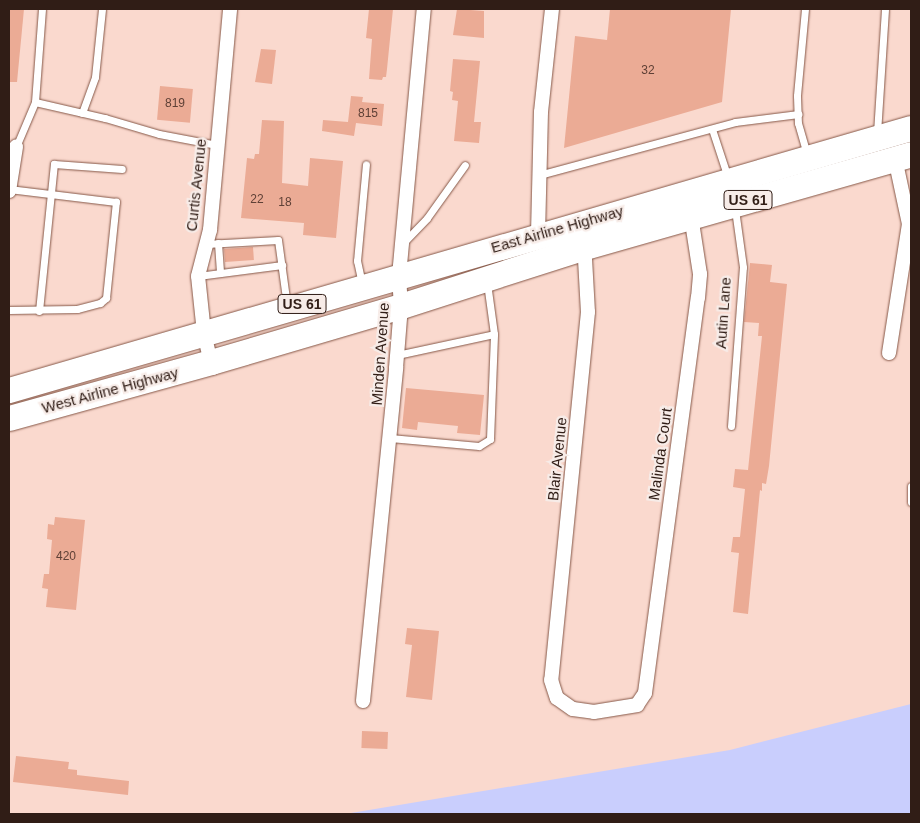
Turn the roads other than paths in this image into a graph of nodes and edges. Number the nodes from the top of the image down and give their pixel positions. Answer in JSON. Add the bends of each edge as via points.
{"nodes":[{"id":1,"x":42,"y":9,"type":"edge"},
{"id":2,"x":102,"y":9,"type":"edge"},
{"id":3,"x":230,"y":9,"type":"edge"},
{"id":4,"x":424,"y":9,"type":"edge"},
{"id":5,"x":552,"y":9,"type":"edge"},
{"id":6,"x":805,"y":9,"type":"edge"},
{"id":7,"x":885,"y":9,"type":"edge"},
{"id":8,"x":35,"y":102,"type":"junction"},
{"id":9,"x":82,"y":113,"type":"junction"},
{"id":10,"x":798,"y":114,"type":"junction"},
{"id":11,"x":712,"y":128,"type":"junction"},
{"id":12,"x":911,"y":128,"type":"edge"},
{"id":13,"x":877,"y":138,"type":"junction"},
{"id":14,"x":217,"y":144,"type":"junction"},
{"id":15,"x":16,"y":147,"type":"joint"},
{"id":16,"x":903,"y":156,"type":"edge"},
{"id":17,"x":807,"y":158,"type":"junction"},
{"id":18,"x":366,"y":164,"type":"dead end"},
{"id":19,"x":465,"y":165,"type":"dead end"},
{"id":20,"x":122,"y":169,"type":"dead end"},
{"id":21,"x":539,"y":175,"type":"junction"},
{"id":22,"x":729,"y":180,"type":"junction"},
{"id":23,"x":9,"y":190,"type":"edge"},
{"id":24,"x":51,"y":194,"type":"junction"},
{"id":25,"x":734,"y":204,"type":"junction"},
{"id":26,"x":691,"y":216,"type":"junction"},
{"id":27,"x":581,"y":222,"type":"junction"},
{"id":28,"x":538,"y":234,"type":"junction"},
{"id":29,"x":212,"y":244,"type":"junction"},
{"id":30,"x":402,"y":244,"type":"junction"},
{"id":31,"x":585,"y":247,"type":"junction"},
{"id":32,"x":282,"y":265,"type":"junction"},
{"id":33,"x":220,"y":273,"type":"junction"},
{"id":34,"x":198,"y":276,"type":"junction"},
{"id":35,"x":399,"y":276,"type":"junction"},
{"id":36,"x":487,"y":278,"type":"junction"},
{"id":37,"x":362,"y":286,"type":"junction"},
{"id":38,"x":400,"y":306,"type":"junction"},
{"id":39,"x":288,"y":308,"type":"junction"},
{"id":40,"x":9,"y":310,"type":"edge"},
{"id":41,"x":39,"y":311,"type":"junction"},
{"id":42,"x":204,"y":333,"type":"junction"},
{"id":43,"x":494,"y":334,"type":"junction"},
{"id":44,"x":889,"y":353,"type":"dead end"},
{"id":45,"x":397,"y":355,"type":"junction"},
{"id":46,"x":211,"y":362,"type":"junction"},
{"id":47,"x":9,"y":390,"type":"edge"},
{"id":48,"x":9,"y":418,"type":"edge"},
{"id":49,"x":730,"y":426,"type":"dead end"},
{"id":50,"x":390,"y":438,"type":"junction"},
{"id":51,"x":911,"y":486,"type":"edge"},
{"id":52,"x":911,"y":502,"type":"edge"},
{"id":53,"x":557,"y":698,"type":"joint"},
{"id":54,"x":364,"y":701,"type":"dead end"}],
"edges":[{"from":1,"to":8,"type":"lane"},
{"from":2,"to":9,"type":"lane","via":[[95,77]]},
{"from":3,"to":14,"type":"street","name":"Curtis Avenue"},
{"from":4,"to":30,"type":"street","name":"Minden Avenue"},
{"from":5,"to":21,"type":"street","via":[[540,112]]},
{"from":6,"to":10,"type":"lane"},
{"from":7,"to":13,"type":"lane"},
{"from":8,"to":9,"type":"lane"},
{"from":8,"to":15,"type":"lane"},
{"from":9,"to":14,"type":"lane","via":[[159,134]]},
{"from":10,"to":11,"type":"lane","via":[[748,119]]},
{"from":10,"to":17,"type":"lane"},
{"from":11,"to":21,"type":"lane"},
{"from":11,"to":22,"type":"lane"},
{"from":12,"to":13,"type":"highway","name":"East Airline Highway","number":"US 61"},
{"from":13,"to":16,"type":"street"},
{"from":13,"to":17,"type":"highway","name":"East Airline Highway","number":"US 61"},
{"from":14,"to":29,"type":"street","name":"Curtis Avenue","via":[[210,230]]},
{"from":15,"to":23,"type":"street"},
{"from":16,"to":25,"type":"highway","name":"East Airline Highway","number":"US 61"},
{"from":16,"to":44,"type":"street","via":[[909,224]]},
{"from":17,"to":22,"type":"highway","name":"East Airline Highway","number":"US 61"},
{"from":18,"to":37,"type":"lane","via":[[357,261]]},
{"from":19,"to":30,"type":"lane","via":[[427,218]]},
{"from":20,"to":24,"type":"lane","via":[[54,164]]},
{"from":21,"to":28,"type":"street"},
{"from":22,"to":27,"type":"highway","name":"East Airline Highway","number":"US 61"},
{"from":23,"to":24,"type":"lane"},
{"from":24,"to":41,"type":"lane"},
{"from":24,"to":41,"type":"lane","via":[[116,202],[109,291],[106,298],[92,306]]},
{"from":25,"to":26,"type":"highway","name":"East Airline Highway","number":"US 61"},
{"from":25,"to":49,"type":"lane","name":"Autin Lane","via":[[743,267]]},
{"from":26,"to":31,"type":"highway","name":"East Airline Highway","number":"US 61"},
{"from":26,"to":53,"type":"street","name":"Malinda Court","via":[[700,274],[698,298],[643,695],[636,705],[594,712],[573,709]]},
{"from":27,"to":28,"type":"highway","name":"East Airline Highway","number":"US 61"},
{"from":27,"to":31,"type":"street","name":"Blair Avenue"},
{"from":28,"to":35,"type":"highway","name":"East Airline Highway","number":"US 61"},
{"from":29,"to":32,"type":"lane","via":[[278,240]]},
{"from":29,"to":33,"type":"lane"},
{"from":29,"to":34,"type":"street","name":"Curtis Avenue"},
{"from":30,"to":35,"type":"street","name":"Minden Avenue"},
{"from":31,"to":36,"type":"highway","name":"East Airline Highway","number":"US 61"},
{"from":31,"to":53,"type":"street","name":"Blair Avenue","via":[[588,312],[551,680]]},
{"from":32,"to":33,"type":"lane"},
{"from":32,"to":39,"type":"lane"},
{"from":33,"to":34,"type":"lane"},
{"from":34,"to":42,"type":"street","name":"Curtis Avenue"},
{"from":35,"to":37,"type":"highway","name":"East Airline Highway","number":"US 61"},
{"from":35,"to":38,"type":"street","name":"Minden Avenue"},
{"from":36,"to":38,"type":"highway","name":"East Airline Highway","number":"US 61"},
{"from":36,"to":43,"type":"lane"},
{"from":37,"to":39,"type":"highway","name":"East Airline Highway","number":"US 61"},
{"from":38,"to":45,"type":"street","name":"Minden Avenue"},
{"from":38,"to":46,"type":"highway","name":"East Airline Highway","number":"US 61"},
{"from":39,"to":42,"type":"highway","name":"East Airline Highway","number":"US 61"},
{"from":40,"to":41,"type":"lane"},
{"from":42,"to":46,"type":"street","name":"Curtis Avenue"},
{"from":42,"to":47,"type":"highway","name":"West Airline Highway","number":"US 61"},
{"from":43,"to":45,"type":"lane"},
{"from":43,"to":50,"type":"lane","via":[[490,439],[479,446]]},
{"from":45,"to":50,"type":"street","name":"Minden Avenue"},
{"from":46,"to":48,"type":"highway","name":"West Airline Highway","number":"US 61"},
{"from":50,"to":54,"type":"street","name":"Minden Avenue"},
{"from":51,"to":52,"type":"lane"}]}
